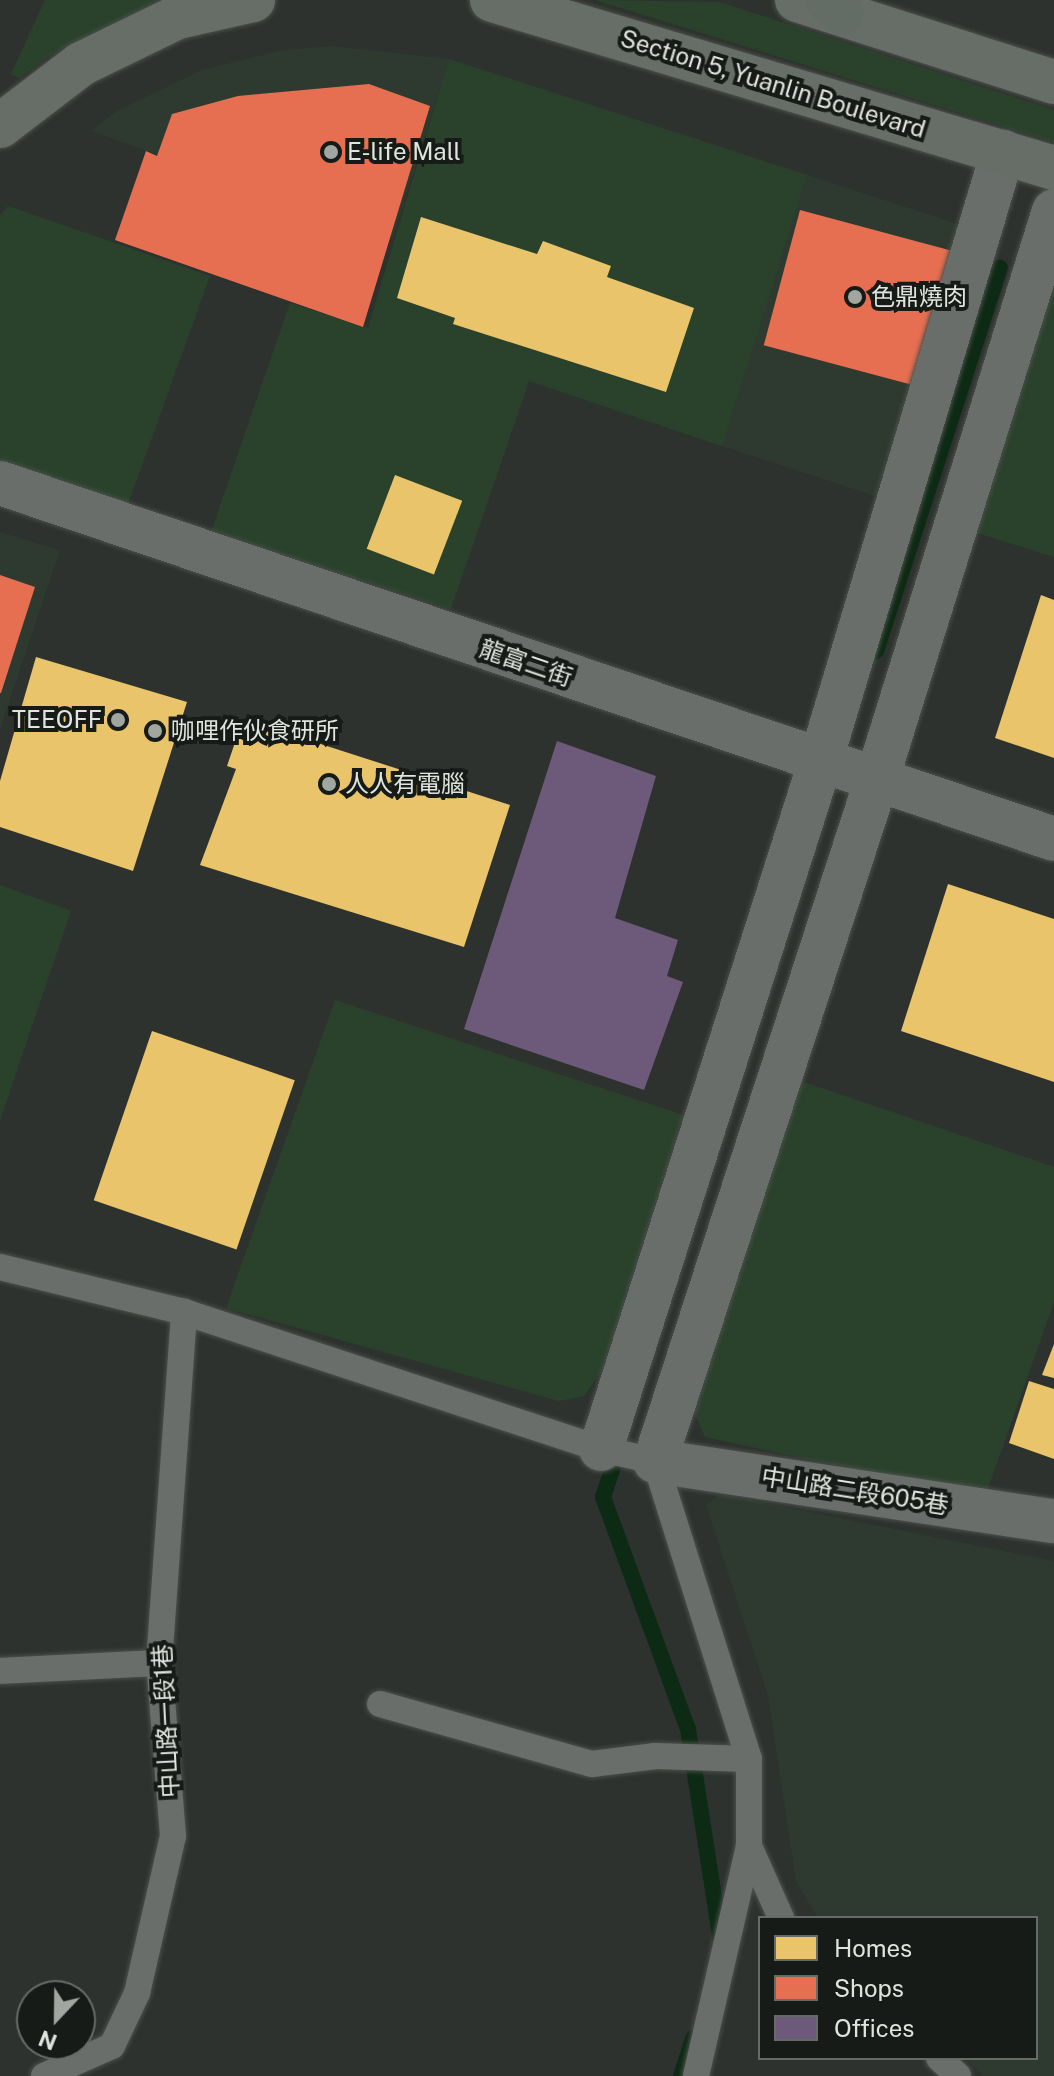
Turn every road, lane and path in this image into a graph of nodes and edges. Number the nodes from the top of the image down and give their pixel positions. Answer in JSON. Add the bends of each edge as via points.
{"nodes":[{"id":1,"x":253,"y":0,"type":"edge"},
{"id":2,"x":468,"y":0,"type":"edge"},
{"id":3,"x":797,"y":0,"type":"edge"},
{"id":4,"x":505,"y":4,"type":"edge"},
{"id":5,"x":834,"y":7,"type":"edge"},
{"id":6,"x":1054,"y":82,"type":"edge"},
{"id":7,"x":0,"y":126,"type":"edge"},
{"id":8,"x":1003,"y":152,"type":"junction"},
{"id":9,"x":1054,"y":168,"type":"edge"},
{"id":10,"x":1054,"y":211,"type":"edge"},
{"id":11,"x":0,"y":483,"type":"edge"},
{"id":12,"x":820,"y":763,"type":"junction"},
{"id":13,"x":876,"y":782,"type":"junction"},
{"id":14,"x":1054,"y":839,"type":"edge"},
{"id":15,"x":0,"y":1267,"type":"edge"},
{"id":16,"x":184,"y":1312,"type":"junction"},
{"id":17,"x":601,"y":1449,"type":"junction"},
{"id":18,"x":655,"y":1461,"type":"junction"},
{"id":19,"x":1054,"y":1521,"type":"edge"},
{"id":20,"x":159,"y":1663,"type":"junction"},
{"id":21,"x":0,"y":1671,"type":"edge"},
{"id":22,"x":380,"y":1704,"type":"dead end"},
{"id":23,"x":749,"y":1759,"type":"junction"},
{"id":24,"x":749,"y":1846,"type":"junction"},
{"id":25,"x":780,"y":1916,"type":"edge"},
{"id":26,"x":941,"y":2060,"type":"edge"},
{"id":27,"x":44,"y":2076,"type":"edge"},
{"id":28,"x":696,"y":2076,"type":"edge"},
{"id":29,"x":958,"y":2076,"type":"edge"}],
"edges":[{"from":1,"to":7,"type":"main road","via":[[178,17],[81,64]]},
{"from":2,"to":4,"type":"main road","name":"Section 5, Yuanlin Boulevard"},
{"from":3,"to":5,"type":"main road"},
{"from":4,"to":8,"type":"main road","name":"Section 5, Yuanlin Boulevard"},
{"from":5,"to":6,"type":"main road"},
{"from":8,"to":9,"type":"main road","name":"Section 5, Yuanlin Boulevard"},
{"from":8,"to":12,"type":"street"},
{"from":10,"to":13,"type":"street"},
{"from":11,"to":12,"type":"street","name":"龍富二街"},
{"from":12,"to":13,"type":"street","name":"龍富二街"},
{"from":12,"to":17,"type":"street"},
{"from":13,"to":14,"type":"street","name":"龍富二街"},
{"from":13,"to":18,"type":"street"},
{"from":15,"to":16,"type":"lane"},
{"from":16,"to":17,"type":"lane"},
{"from":16,"to":20,"type":"lane","name":"中山路一段1巷"},
{"from":17,"to":18,"type":"lane"},
{"from":18,"to":19,"type":"street","name":"中山路二段605巷"},
{"from":18,"to":23,"type":"lane"},
{"from":20,"to":21,"type":"lane"},
{"from":20,"to":27,"type":"lane","name":"中山路一段1巷","via":[[173,1836],[137,1993],[112,2046]]},
{"from":22,"to":23,"type":"lane","via":[[592,1764],[655,1756]]},
{"from":23,"to":24,"type":"lane"},
{"from":24,"to":25,"type":"lane"},
{"from":24,"to":28,"type":"lane"},
{"from":26,"to":29,"type":"lane"}]}
